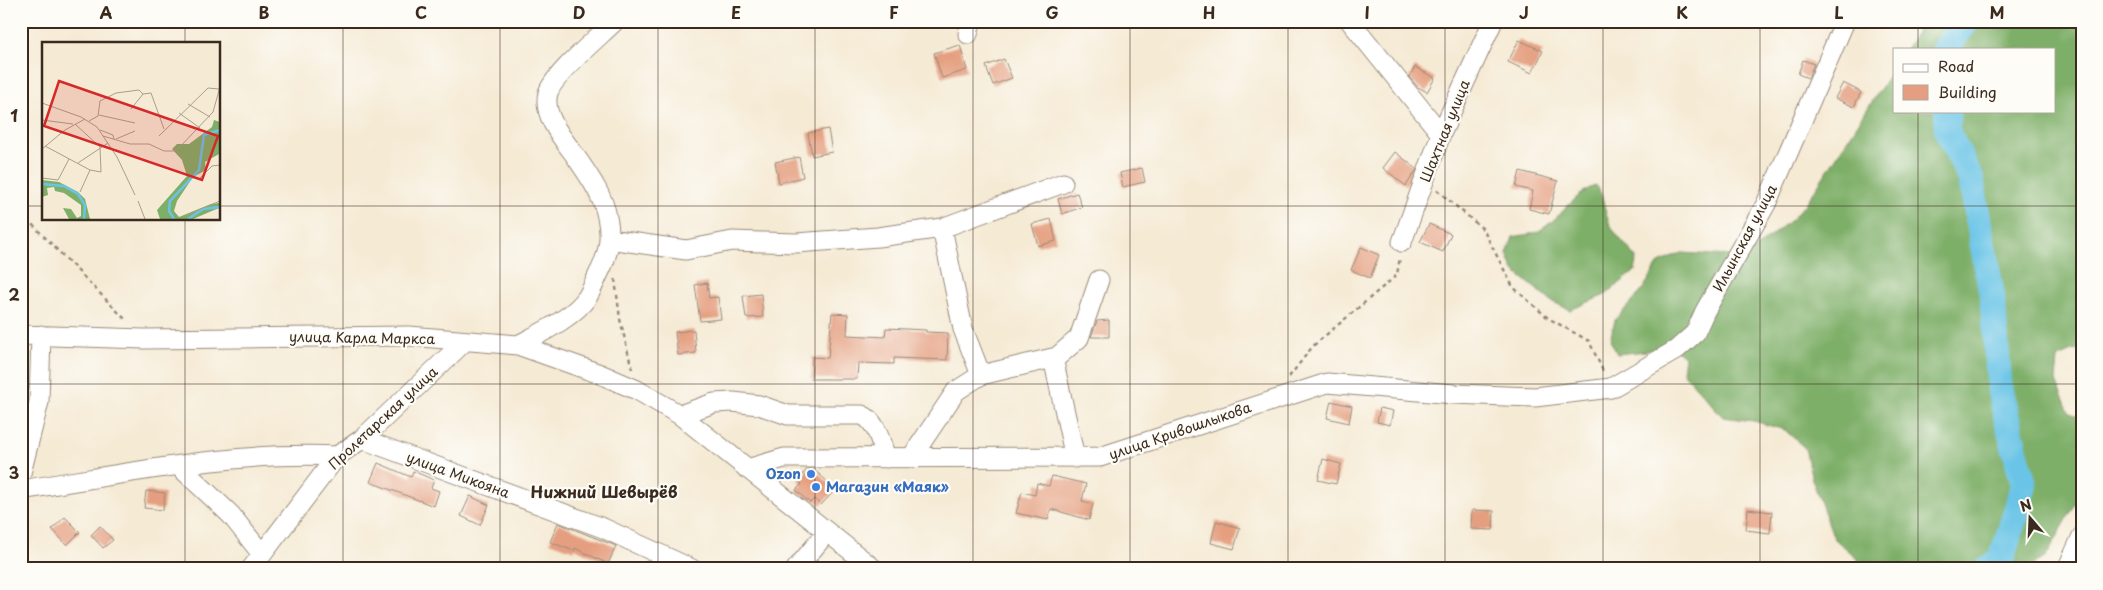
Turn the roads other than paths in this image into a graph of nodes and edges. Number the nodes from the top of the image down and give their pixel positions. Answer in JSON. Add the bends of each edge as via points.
{"nodes":[{"id":1,"x":615,"y":21,"type":"edge"},
{"id":2,"x":1350,"y":21,"type":"edge"},
{"id":3,"x":1492,"y":21,"type":"edge"},
{"id":4,"x":1845,"y":21,"type":"edge"},
{"id":5,"x":1441,"y":134,"type":"junction"},
{"id":6,"x":1063,"y":183,"type":"dead end"},
{"id":7,"x":942,"y":228,"type":"junction"},
{"id":8,"x":1402,"y":242,"type":"road end"},
{"id":9,"x":608,"y":248,"type":"junction"},
{"id":10,"x":1099,"y":280,"type":"dead end"},
{"id":11,"x":21,"y":335,"type":"edge"},
{"id":12,"x":41,"y":335,"type":"junction"},
{"id":13,"x":465,"y":341,"type":"junction"},
{"id":14,"x":518,"y":346,"type":"junction"},
{"id":15,"x":1053,"y":358,"type":"junction"},
{"id":16,"x":981,"y":375,"type":"junction"},
{"id":17,"x":1611,"y":388,"type":"joint"},
{"id":18,"x":680,"y":415,"type":"junction"},
{"id":19,"x":362,"y":439,"type":"junction"},
{"id":20,"x":337,"y":456,"type":"junction"},
{"id":21,"x":886,"y":458,"type":"junction"},
{"id":22,"x":911,"y":458,"type":"junction"},
{"id":23,"x":1075,"y":458,"type":"junction"},
{"id":24,"x":180,"y":466,"type":"junction"},
{"id":25,"x":747,"y":469,"type":"junction"},
{"id":26,"x":21,"y":473,"type":"edge"},
{"id":27,"x":21,"y":490,"type":"edge"},
{"id":28,"x":827,"y":532,"type":"junction"},
{"id":29,"x":2082,"y":536,"type":"edge"},
{"id":30,"x":261,"y":552,"type":"junction"},
{"id":31,"x":251,"y":569,"type":"edge"},
{"id":32,"x":692,"y":569,"type":"edge"},
{"id":33,"x":796,"y":569,"type":"edge"},
{"id":34,"x":874,"y":569,"type":"edge"},
{"id":35,"x":2067,"y":569,"type":"edge"}],
"edges":[{"from":1,"to":9,"type":"street","via":[[564,70],[547,98],[554,126],[602,201],[608,217]]},
{"from":2,"to":5,"type":"street"},
{"from":3,"to":5,"type":"street","name":"Шахтная улица"},
{"from":4,"to":17,"type":"street","name":"Ильинская улица","via":[[1766,204],[1704,311],[1695,333],[1676,350]]},
{"from":5,"to":8,"type":"street","name":"Шахтная улица"},
{"from":6,"to":7,"type":"street"},
{"from":7,"to":9,"type":"street","via":[[796,243],[732,241],[686,250]]},
{"from":7,"to":16,"type":"street","via":[[963,329]]},
{"from":9,"to":14,"type":"street","via":[[588,297],[544,332]]},
{"from":10,"to":15,"type":"street","via":[[1079,338]]},
{"from":11,"to":12,"type":"street","name":"улица Карла Маркса"},
{"from":12,"to":13,"type":"street","name":"улица Карла Маркса","via":[[144,339],[409,336]]},
{"from":12,"to":26,"type":"street","via":[[39,402]]},
{"from":13,"to":14,"type":"street","name":"улица Карла Маркса"},
{"from":13,"to":19,"type":"street","name":"Пролетарская улица"},
{"from":14,"to":18,"type":"street","name":"улица Карла Маркса","via":[[600,374],[637,390]]},
{"from":15,"to":16,"type":"street"},
{"from":15,"to":23,"type":"street"},
{"from":16,"to":22,"type":"street","via":[[956,390]]},
{"from":17,"to":23,"type":"street","name":"улица Кривошлыкова","via":[[1535,397],[1452,394],[1327,383],[1100,458]]},
{"from":18,"to":21,"type":"street","via":[[714,403],[733,402],[759,405],[788,415],[862,415],[869,417]]},
{"from":18,"to":25,"type":"street","name":"улица Карла Маркса"},
{"from":19,"to":20,"type":"street","name":"Пролетарская улица"},
{"from":19,"to":32,"type":"street","name":"улица Микояна","via":[[603,528]]},
{"from":20,"to":24,"type":"street","via":[[216,460]]},
{"from":20,"to":30,"type":"street","name":"Пролетарская улица"},
{"from":21,"to":22,"type":"street","name":"улица Кривошлыкова"},
{"from":21,"to":25,"type":"street","name":"улица Кривошлыкова","via":[[784,458]]},
{"from":22,"to":23,"type":"street","name":"улица Кривошлыкова"},
{"from":24,"to":27,"type":"street"},
{"from":24,"to":30,"type":"street","via":[[231,515]]},
{"from":25,"to":28,"type":"street","name":"улица Карла Маркса"},
{"from":28,"to":33,"type":"street"},
{"from":28,"to":34,"type":"street","name":"улица Карла Маркса"},
{"from":29,"to":35,"type":"street"},
{"from":30,"to":31,"type":"street","name":"Пролетарская улица"}]}
